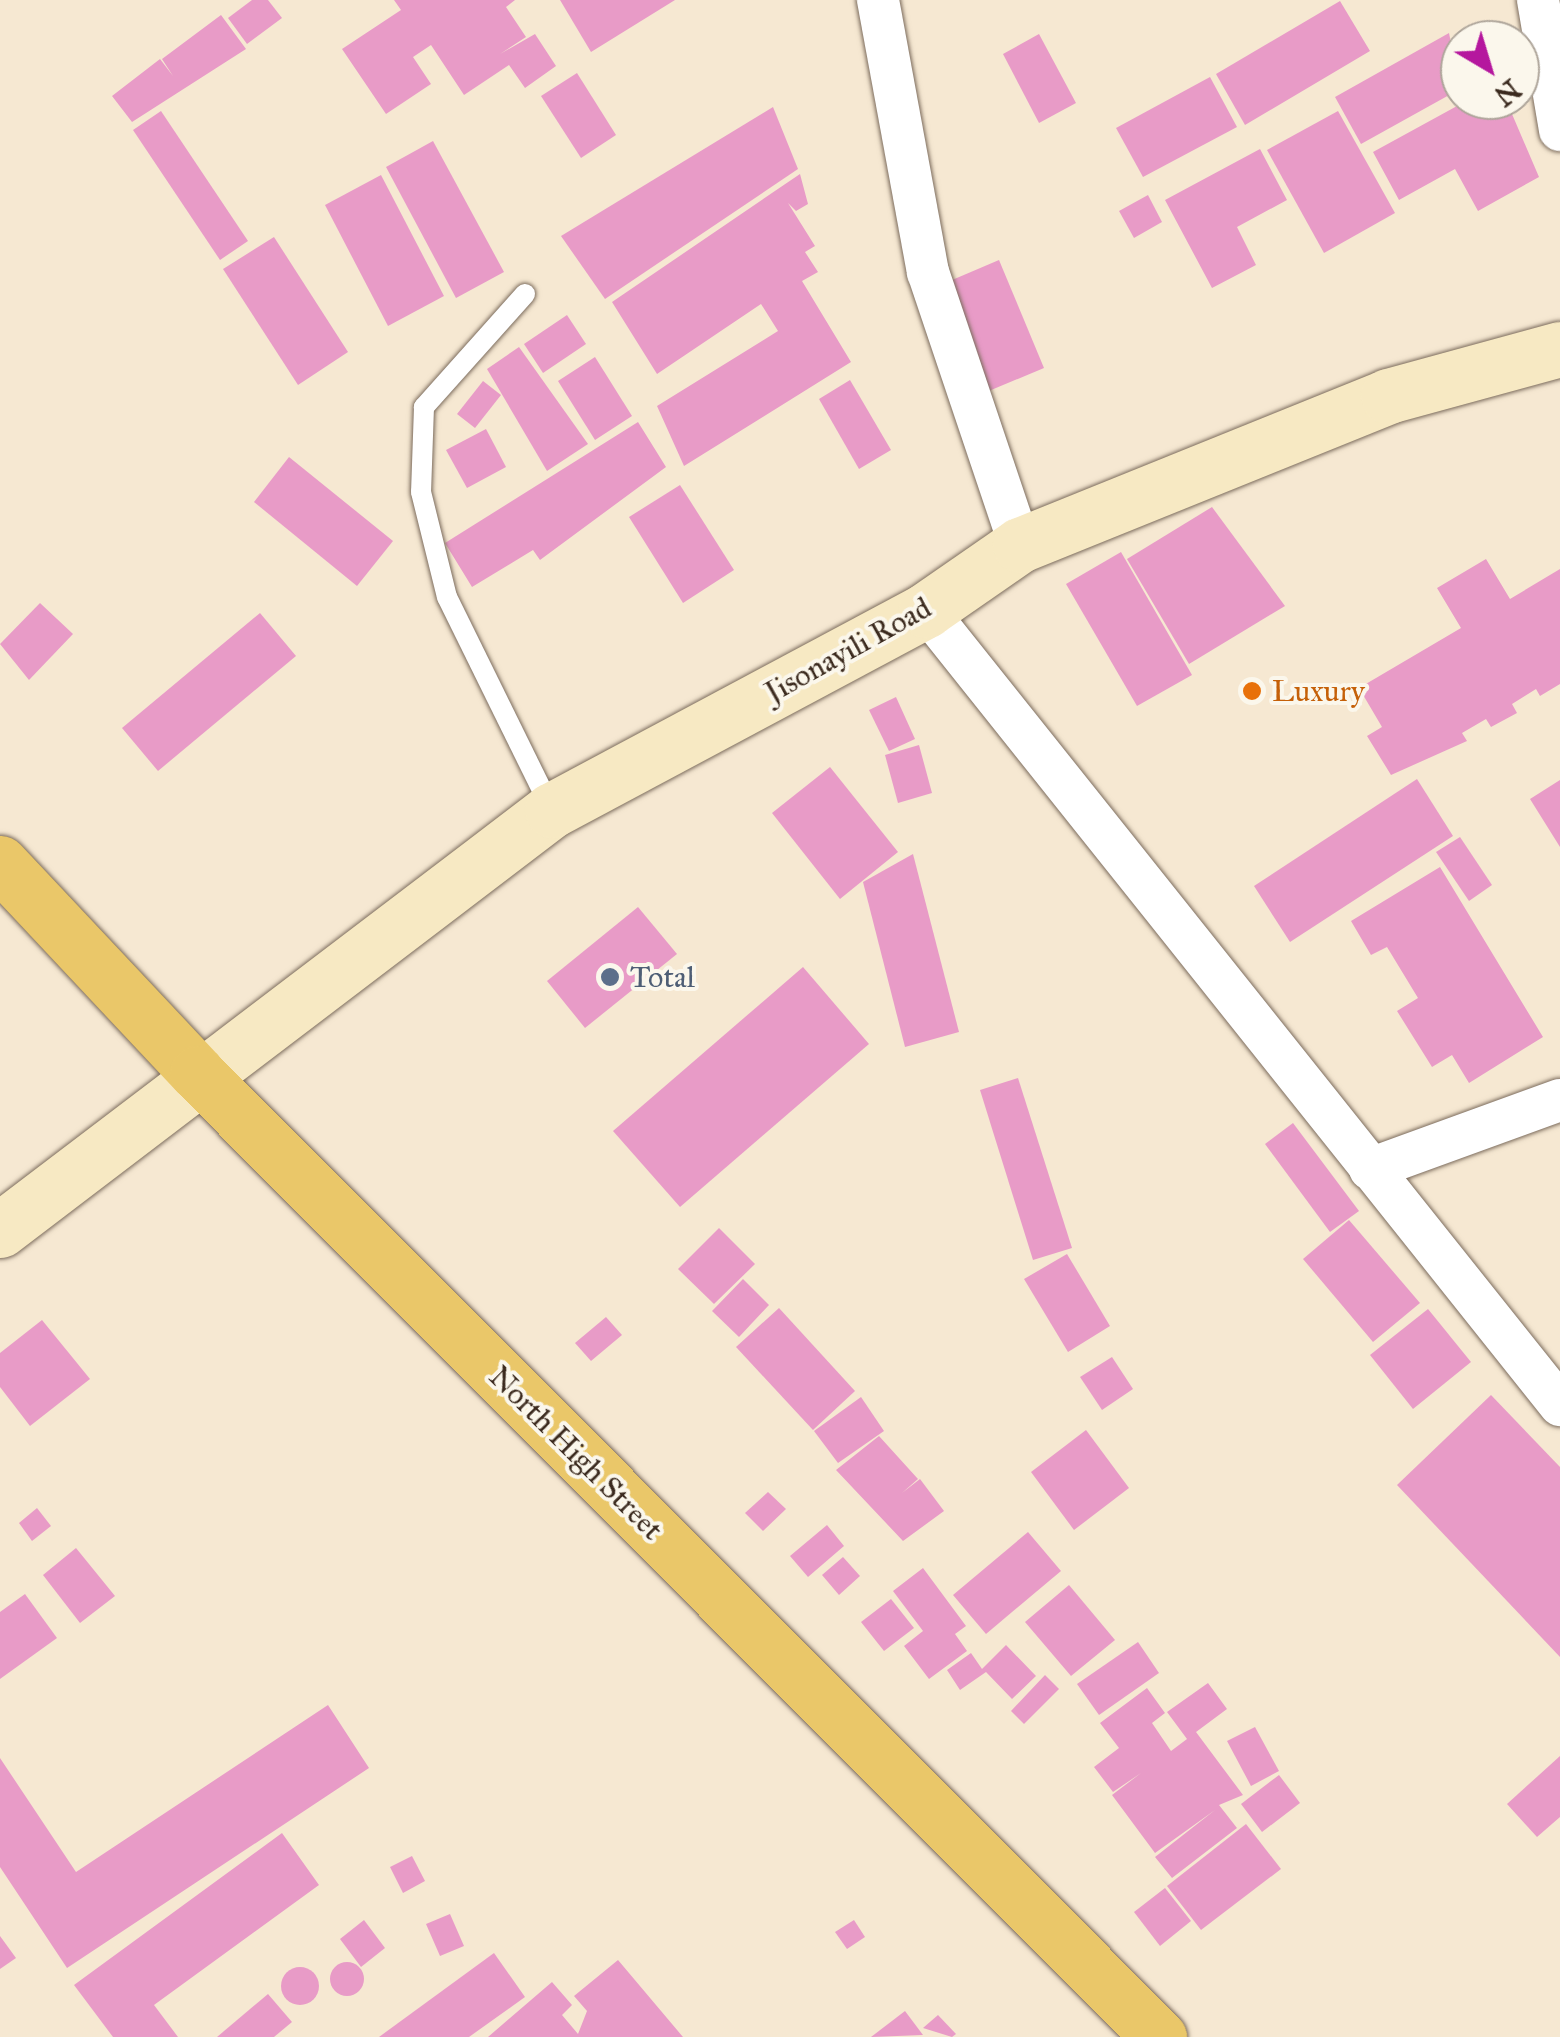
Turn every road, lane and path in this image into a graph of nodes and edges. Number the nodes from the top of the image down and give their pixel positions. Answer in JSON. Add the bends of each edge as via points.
{"nodes":[{"id":1,"x":878,"y":0,"type":"edge"},
{"id":2,"x":1538,"y":0,"type":"edge"},
{"id":3,"x":1560,"y":130,"type":"edge"},
{"id":4,"x":525,"y":294,"type":"dead end"},
{"id":5,"x":1560,"y":348,"type":"edge"},
{"id":6,"x":1020,"y":545,"type":"junction"},
{"id":7,"x":926,"y":610,"type":"junction"},
{"id":8,"x":552,"y":810,"type":"junction"},
{"id":9,"x":0,"y":863,"type":"edge"},
{"id":10,"x":198,"y":1074,"type":"junction"},
{"id":11,"x":1560,"y":1100,"type":"edge"},
{"id":12,"x":1370,"y":1169,"type":"junction"},
{"id":13,"x":0,"y":1230,"type":"edge"},
{"id":14,"x":1560,"y":1405,"type":"edge"},
{"id":15,"x":1160,"y":2037,"type":"edge"}],
"edges":[{"from":1,"to":6,"type":"street","via":[[928,272]]},
{"from":2,"to":3,"type":"street"},
{"from":4,"to":8,"type":"lane","via":[[424,407],[422,492],[447,598]]},
{"from":5,"to":6,"type":"street","name":"Jisonayili Road","via":[[1388,396]]},
{"from":6,"to":7,"type":"street","name":"Jisonayili Road"},
{"from":7,"to":8,"type":"street","name":"Jisonayili Road"},
{"from":7,"to":12,"type":"street"},
{"from":8,"to":10,"type":"street","name":"Jisonayili Road"},
{"from":9,"to":10,"type":"highway","name":"North High Street"},
{"from":10,"to":13,"type":"street","name":"Jisonayili Road"},
{"from":10,"to":15,"type":"highway","name":"North High Street"},
{"from":11,"to":12,"type":"street"},
{"from":12,"to":14,"type":"street"}]}
